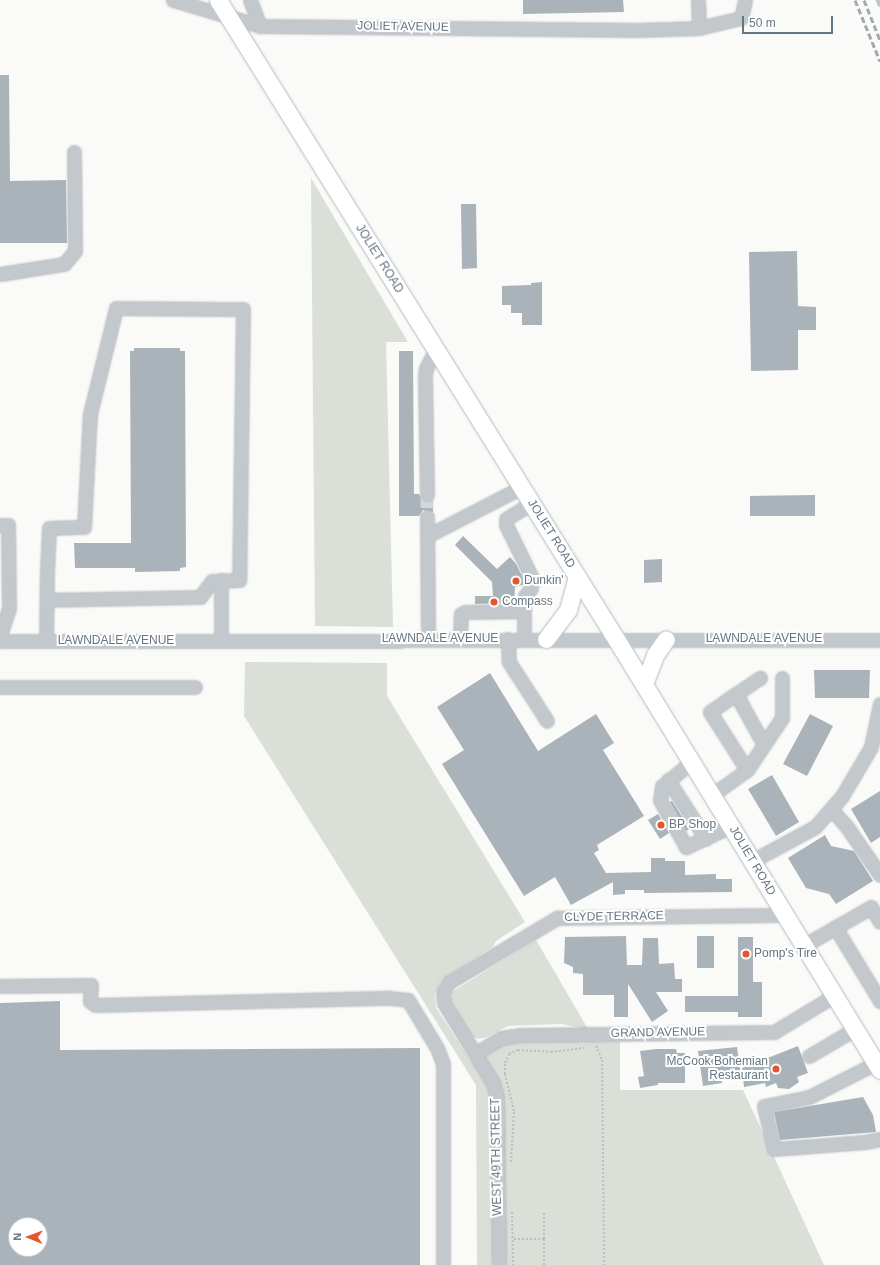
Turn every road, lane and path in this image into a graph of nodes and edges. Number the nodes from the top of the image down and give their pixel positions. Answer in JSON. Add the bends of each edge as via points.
{"nodes":[{"id":1,"x":173,"y":0,"type":"edge"},
{"id":2,"x":218,"y":0,"type":"edge"},
{"id":3,"x":250,"y":0,"type":"edge"},
{"id":4,"x":698,"y":0,"type":"edge"},
{"id":5,"x":745,"y":0,"type":"edge"},
{"id":6,"x":229,"y":17,"type":"junction"},
{"id":7,"x":260,"y":26,"type":"junction"},
{"id":8,"x":699,"y":28,"type":"junction"},
{"id":9,"x":74,"y":152,"type":"dead end"},
{"id":10,"x":0,"y":274,"type":"edge"},
{"id":11,"x":436,"y":349,"type":"junction"},
{"id":12,"x":522,"y":487,"type":"junction"},
{"id":13,"x":427,"y":494,"type":"tunnel mouth"},
{"id":14,"x":532,"y":503,"type":"junction"},
{"id":15,"x":427,"y":518,"type":"tunnel mouth"},
{"id":16,"x":0,"y":525,"type":"edge"},
{"id":17,"x":427,"y":536,"type":"junction"},
{"id":18,"x":577,"y":576,"type":"junction"},
{"id":19,"x":221,"y":580,"type":"junction"},
{"id":20,"x":47,"y":600,"type":"junction"},
{"id":21,"x":524,"y":611,"type":"junction"},
{"id":22,"x":0,"y":636,"type":"edge"},
{"id":23,"x":428,"y":639,"type":"junction"},
{"id":24,"x":460,"y":639,"type":"junction"},
{"id":25,"x":508,"y":639,"type":"junction"},
{"id":26,"x":524,"y":639,"type":"junction"},
{"id":27,"x":546,"y":639,"type":"junction"},
{"id":28,"x":616,"y":639,"type":"junction"},
{"id":29,"x":666,"y":639,"type":"junction"},
{"id":30,"x":221,"y":640,"type":"junction"},
{"id":31,"x":880,"y":640,"type":"edge"},
{"id":32,"x":0,"y":641,"type":"edge"},
{"id":33,"x":46,"y":641,"type":"junction"},
{"id":34,"x":760,"y":678,"type":"dead end"},
{"id":35,"x":782,"y":678,"type":"dead end"},
{"id":36,"x":644,"y":684,"type":"junction"},
{"id":37,"x":0,"y":687,"type":"edge"},
{"id":38,"x":195,"y":687,"type":"dead end"},
{"id":39,"x":736,"y":694,"type":"junction"},
{"id":40,"x":880,"y":704,"type":"edge"},
{"id":41,"x":547,"y":721,"type":"dead end"},
{"id":42,"x":764,"y":745,"type":"junction"},
{"id":43,"x":692,"y":762,"type":"junction"},
{"id":44,"x":747,"y":770,"type":"junction"},
{"id":45,"x":668,"y":780,"type":"junction"},
{"id":46,"x":712,"y":795,"type":"junction"},
{"id":47,"x":831,"y":809,"type":"junction"},
{"id":48,"x":731,"y":826,"type":"junction"},
{"id":49,"x":706,"y":839,"type":"junction"},
{"id":50,"x":752,"y":861,"type":"junction"},
{"id":51,"x":880,"y":876,"type":"edge"},
{"id":52,"x":785,"y":916,"type":"junction"},
{"id":53,"x":880,"y":922,"type":"edge"},
{"id":54,"x":835,"y":928,"type":"junction"},
{"id":55,"x":803,"y":946,"type":"junction"},
{"id":56,"x":0,"y":986,"type":"edge"},
{"id":57,"x":443,"y":992,"type":"joint"},
{"id":58,"x":834,"y":995,"type":"junction"},
{"id":59,"x":880,"y":1001,"type":"edge"},
{"id":60,"x":855,"y":1028,"type":"junction"},
{"id":61,"x":592,"y":1046,"type":"dead end"},
{"id":62,"x":588,"y":1047,"type":"dead end"},
{"id":63,"x":476,"y":1053,"type":"junction"},
{"id":64,"x":809,"y":1056,"type":"dead end"},
{"id":65,"x":878,"y":1066,"type":"edge"},
{"id":66,"x":880,"y":1139,"type":"edge"},
{"id":67,"x":511,"y":1163,"type":"dead end"},
{"id":68,"x":512,"y":1209,"type":"dead end"},
{"id":69,"x":544,"y":1212,"type":"dead end"},
{"id":70,"x":514,"y":1239,"type":"junction"},
{"id":71,"x":544,"y":1239,"type":"junction"},
{"id":72,"x":443,"y":1265,"type":"edge"},
{"id":73,"x":500,"y":1265,"type":"edge"},
{"id":74,"x":513,"y":1265,"type":"edge"},
{"id":75,"x":544,"y":1265,"type":"edge"},
{"id":76,"x":604,"y":1265,"type":"edge"}],
"edges":[{"from":1,"to":6,"type":"street","name":"JOLIET AVENUE"},
{"from":2,"to":6,"type":"main road","name":"JOLIET ROAD"},
{"from":3,"to":7,"type":"street"},
{"from":4,"to":8,"type":"street"},
{"from":5,"to":8,"type":"street","name":"JOLIET AVENUE","via":[[741,18]]},
{"from":6,"to":7,"type":"street","name":"JOLIET AVENUE"},
{"from":6,"to":11,"type":"main road","name":"JOLIET ROAD"},
{"from":7,"to":8,"type":"street","name":"JOLIET AVENUE","via":[[638,30]]},
{"from":9,"to":10,"type":"street","via":[[75,251],[64,264]]},
{"from":11,"to":12,"type":"main road","name":"JOLIET ROAD"},
{"from":11,"to":13,"type":"street","via":[[426,368],[425,376]]},
{"from":12,"to":14,"type":"main road","name":"JOLIET ROAD"},
{"from":12,"to":17,"type":"street"},
{"from":14,"to":18,"type":"main road","name":"JOLIET ROAD"},
{"from":14,"to":21,"type":"street","via":[[506,520],[506,525],[531,576],[531,588],[525,596]]},
{"from":15,"to":17,"type":"street"},
{"from":16,"to":22,"type":"street","via":[[8,525],[9,601]]},
{"from":17,"to":23,"type":"street"},
{"from":18,"to":27,"type":"main road","via":[[568,610]]},
{"from":18,"to":28,"type":"main road","name":"JOLIET ROAD"},
{"from":19,"to":20,"type":"street","via":[[212,581],[200,597]]},
{"from":19,"to":20,"type":"street","via":[[238,580],[243,309],[116,308],[90,414],[84,527],[49,528]]},
{"from":19,"to":30,"type":"street"},
{"from":20,"to":33,"type":"street"},
{"from":21,"to":24,"type":"street","via":[[464,612],[461,614]]},
{"from":21,"to":26,"type":"street"},
{"from":23,"to":24,"type":"street","name":"LAWNDALE AVENUE"},
{"from":23,"to":30,"type":"street","name":"LAWNDALE AVENUE"},
{"from":24,"to":25,"type":"street","name":"LAWNDALE AVENUE"},
{"from":25,"to":26,"type":"street","name":"LAWNDALE AVENUE"},
{"from":25,"to":41,"type":"street","via":[[509,662]]},
{"from":26,"to":27,"type":"street","name":"LAWNDALE AVENUE"},
{"from":27,"to":28,"type":"street","name":"LAWNDALE AVENUE"},
{"from":28,"to":29,"type":"street","name":"LAWNDALE AVENUE"},
{"from":28,"to":36,"type":"main road","name":"JOLIET ROAD"},
{"from":29,"to":31,"type":"street","name":"LAWNDALE AVENUE"},
{"from":29,"to":36,"type":"main road","via":[[655,655]]},
{"from":30,"to":33,"type":"street","name":"LAWNDALE AVENUE"},
{"from":32,"to":33,"type":"street","name":"LAWNDALE AVENUE"},
{"from":34,"to":39,"type":"street"},
{"from":35,"to":42,"type":"street","via":[[782,718]]},
{"from":36,"to":43,"type":"main road","name":"JOLIET ROAD"},
{"from":37,"to":38,"type":"street"},
{"from":39,"to":42,"type":"street"},
{"from":39,"to":44,"type":"street","via":[[710,712]]},
{"from":40,"to":47,"type":"street","via":[[871,746],[842,796]]},
{"from":42,"to":44,"type":"street"},
{"from":43,"to":45,"type":"street"},
{"from":43,"to":46,"type":"main road","name":"JOLIET ROAD"},
{"from":44,"to":46,"type":"street"},
{"from":45,"to":49,"type":"street"},
{"from":45,"to":49,"type":"street","via":[[662,786],[660,800],[686,847]]},
{"from":46,"to":48,"type":"main road","name":"JOLIET ROAD"},
{"from":47,"to":50,"type":"street","via":[[815,827]]},
{"from":47,"to":51,"type":"street","via":[[847,827]]},
{"from":48,"to":49,"type":"street"},
{"from":48,"to":50,"type":"main road","name":"JOLIET ROAD"},
{"from":50,"to":52,"type":"main road","name":"JOLIET ROAD"},
{"from":52,"to":55,"type":"main road","name":"JOLIET ROAD"},
{"from":52,"to":57,"type":"street","name":"CLYDE TERRACE","via":[[557,918],[449,982]]},
{"from":53,"to":54,"type":"street","via":[[871,907]]},
{"from":54,"to":55,"type":"street"},
{"from":54,"to":59,"type":"street"},
{"from":55,"to":58,"type":"main road","name":"JOLIET ROAD"},
{"from":56,"to":72,"type":"street","via":[[91,985],[90,1001],[95,1005],[366,998],[408,1000],[437,1048],[443,1064]]},
{"from":57,"to":63,"type":"street","name":"WEST 49TH STREET","via":[[444,1003]]},
{"from":58,"to":60,"type":"main road","name":"JOLIET ROAD"},
{"from":58,"to":63,"type":"street","name":"GRAND AVENUE","via":[[774,1032],[520,1035],[501,1038]]},
{"from":60,"to":64,"type":"street"},
{"from":60,"to":65,"type":"main road","name":"JOLIET ROAD"},
{"from":61,"to":76,"type":"path","via":[[596,1045],[600,1050],[602,1060]]},
{"from":62,"to":67,"type":"path","via":[[551,1052],[518,1050],[509,1054],[505,1063],[505,1074],[514,1111]]},
{"from":63,"to":73,"type":"street","name":"WEST 49TH STREET","via":[[497,1097]]},
{"from":65,"to":66,"type":"street","via":[[809,1098],[764,1106],[774,1149]]},
{"from":68,"to":70,"type":"path"},
{"from":69,"to":71,"type":"path"},
{"from":70,"to":71,"type":"path"},
{"from":70,"to":74,"type":"path"},
{"from":71,"to":75,"type":"path"}]}
